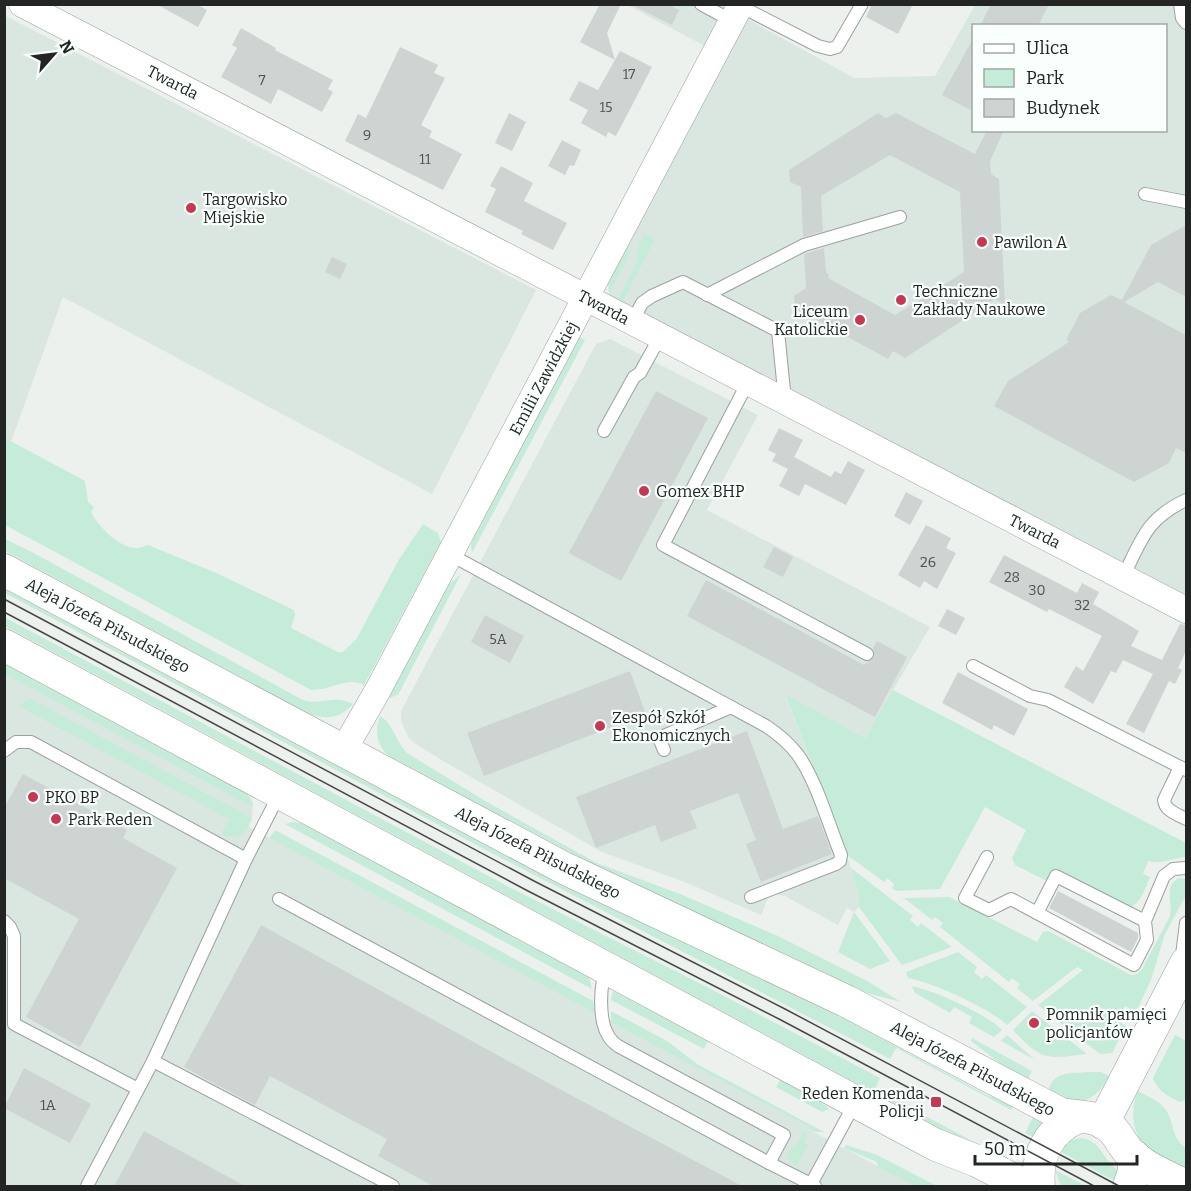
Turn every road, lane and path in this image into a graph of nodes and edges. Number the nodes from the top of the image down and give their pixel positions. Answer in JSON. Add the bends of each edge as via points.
{"nodes":[{"id":1,"x":22,"y":4,"type":"edge"},
{"id":2,"x":701,"y":4,"type":"edge"},
{"id":3,"x":862,"y":4,"type":"edge"},
{"id":4,"x":1179,"y":4,"type":"edge"},
{"id":5,"x":738,"y":11,"type":"edge"},
{"id":6,"x":1186,"y":23,"type":"edge"},
{"id":7,"x":1145,"y":194,"type":"dead end"},
{"id":8,"x":1186,"y":202,"type":"edge"},
{"id":9,"x":900,"y":217,"type":"dead end"},
{"id":10,"x":707,"y":295,"type":"junction"},
{"id":11,"x":586,"y":297,"type":"junction"},
{"id":12,"x":632,"y":322,"type":"junction"},
{"id":13,"x":660,"y":337,"type":"junction"},
{"id":14,"x":748,"y":382,"type":"junction"},
{"id":15,"x":784,"y":401,"type":"junction"},
{"id":16,"x":604,"y":431,"type":"dead end"},
{"id":17,"x":1186,"y":500,"type":"edge"},
{"id":18,"x":449,"y":554,"type":"junction"},
{"id":19,"x":4,"y":570,"type":"edge"},
{"id":20,"x":1123,"y":577,"type":"junction"},
{"id":21,"x":1186,"y":610,"type":"edge"},
{"id":22,"x":4,"y":645,"type":"edge"},
{"id":23,"x":867,"y":654,"type":"dead end"},
{"id":24,"x":973,"y":666,"type":"dead end"},
{"id":25,"x":731,"y":707,"type":"junction"},
{"id":26,"x":664,"y":750,"type":"dead end"},
{"id":27,"x":4,"y":751,"type":"edge"},
{"id":28,"x":344,"y":751,"type":"junction"},
{"id":29,"x":1183,"y":769,"type":"edge"},
{"id":30,"x":280,"y":792,"type":"junction"},
{"id":31,"x":1186,"y":819,"type":"edge"},
{"id":32,"x":987,"y":857,"type":"dead end"},
{"id":33,"x":246,"y":859,"type":"junction"},
{"id":34,"x":1186,"y":868,"type":"edge"},
{"id":35,"x":752,"y":897,"type":"dead end"},
{"id":36,"x":279,"y":899,"type":"dead end"},
{"id":37,"x":1037,"y":913,"type":"junction"},
{"id":38,"x":4,"y":921,"type":"edge"},
{"id":39,"x":1145,"y":921,"type":"junction"},
{"id":40,"x":1186,"y":923,"type":"edge"},
{"id":41,"x":607,"y":968,"type":"junction"},
{"id":42,"x":1182,"y":973,"type":"edge"},
{"id":43,"x":153,"y":1061,"type":"junction"},
{"id":44,"x":138,"y":1089,"type":"junction"},
{"id":45,"x":856,"y":1102,"type":"junction"},
{"id":46,"x":1091,"y":1120,"type":"junction"},
{"id":47,"x":1134,"y":1156,"type":"junction"},
{"id":48,"x":769,"y":1163,"type":"junction"},
{"id":49,"x":87,"y":1186,"type":"edge"},
{"id":50,"x":393,"y":1186,"type":"edge"},
{"id":51,"x":812,"y":1186,"type":"edge"},
{"id":52,"x":1026,"y":1186,"type":"edge"},
{"id":53,"x":1039,"y":1186,"type":"edge"},
{"id":54,"x":1129,"y":1186,"type":"edge"},
{"id":55,"x":1186,"y":1186,"type":"edge"}],
"edges":[{"from":1,"to":11,"type":"street","name":"Twarda"},
{"from":2,"to":5,"type":"lane"},
{"from":3,"to":5,"type":"lane","via":[[840,44],[830,49]]},
{"from":4,"to":6,"type":"lane"},
{"from":5,"to":11,"type":"street","name":"Emilii Zawidzkiej"},
{"from":7,"to":8,"type":"lane"},
{"from":9,"to":10,"type":"lane","via":[[804,245]]},
{"from":10,"to":12,"type":"lane","via":[[683,282],[642,303]]},
{"from":10,"to":15,"type":"lane","via":[[778,331]]},
{"from":11,"to":12,"type":"street","name":"Twarda"},
{"from":11,"to":18,"type":"street","name":"Emilii Zawidzkiej"},
{"from":12,"to":13,"type":"street","name":"Twarda"},
{"from":13,"to":14,"type":"street","name":"Twarda"},
{"from":13,"to":16,"type":"lane"},
{"from":14,"to":15,"type":"street","name":"Twarda"},
{"from":14,"to":23,"type":"lane","via":[[663,545]]},
{"from":15,"to":20,"type":"street","name":"Twarda"},
{"from":17,"to":20,"type":"lane","via":[[1164,512],[1147,528]]},
{"from":18,"to":25,"type":"lane"},
{"from":18,"to":28,"type":"street","name":"Emilii Zawidzkiej"},
{"from":19,"to":28,"type":"street","name":"Aleja Józefa Piłsudskiego"},
{"from":20,"to":21,"type":"street","name":"Twarda"},
{"from":22,"to":30,"type":"street"},
{"from":24,"to":29,"type":"lane"},
{"from":25,"to":26,"type":"lane","via":[[658,738]]},
{"from":25,"to":35,"type":"lane","via":[[766,726],[798,755],[841,855],[836,864]]},
{"from":27,"to":33,"type":"lane","via":[[16,742],[32,742]]},
{"from":28,"to":46,"type":"street","name":"Aleja Józefa Piłsudskiego","via":[[582,876],[846,1001],[1061,1114]]},
{"from":29,"to":31,"type":"lane","via":[[1164,806]]},
{"from":30,"to":33,"type":"lane"},
{"from":30,"to":41,"type":"street"},
{"from":32,"to":37,"type":"lane","via":[[965,898],[988,910],[1011,899]]},
{"from":33,"to":43,"type":"lane"},
{"from":34,"to":39,"type":"lane","via":[[1173,869],[1164,876]]},
{"from":36,"to":48,"type":"lane"},
{"from":37,"to":39,"type":"lane","via":[[1056,876]]},
{"from":37,"to":39,"type":"lane","via":[[1134,965],[1147,940]]},
{"from":38,"to":44,"type":"lane","via":[[14,936],[14,1024]]},
{"from":40,"to":42,"type":"lane"},
{"from":41,"to":45,"type":"street"},
{"from":41,"to":48,"type":"lane","via":[[602,979],[602,1000],[610,1039],[784,1135]]},
{"from":42,"to":46,"type":"street"},
{"from":43,"to":44,"type":"lane"},
{"from":43,"to":50,"type":"lane"},
{"from":44,"to":49,"type":"lane"},
{"from":45,"to":51,"type":"lane"},
{"from":45,"to":52,"type":"street","via":[[936,1145]]},
{"from":46,"to":47,"type":"street","via":[[1118,1136]]},
{"from":46,"to":53,"type":"street","via":[[1059,1128],[1044,1147]]},
{"from":47,"to":54,"type":"street"},
{"from":47,"to":55,"type":"street"},
{"from":48,"to":51,"type":"lane"}]}
